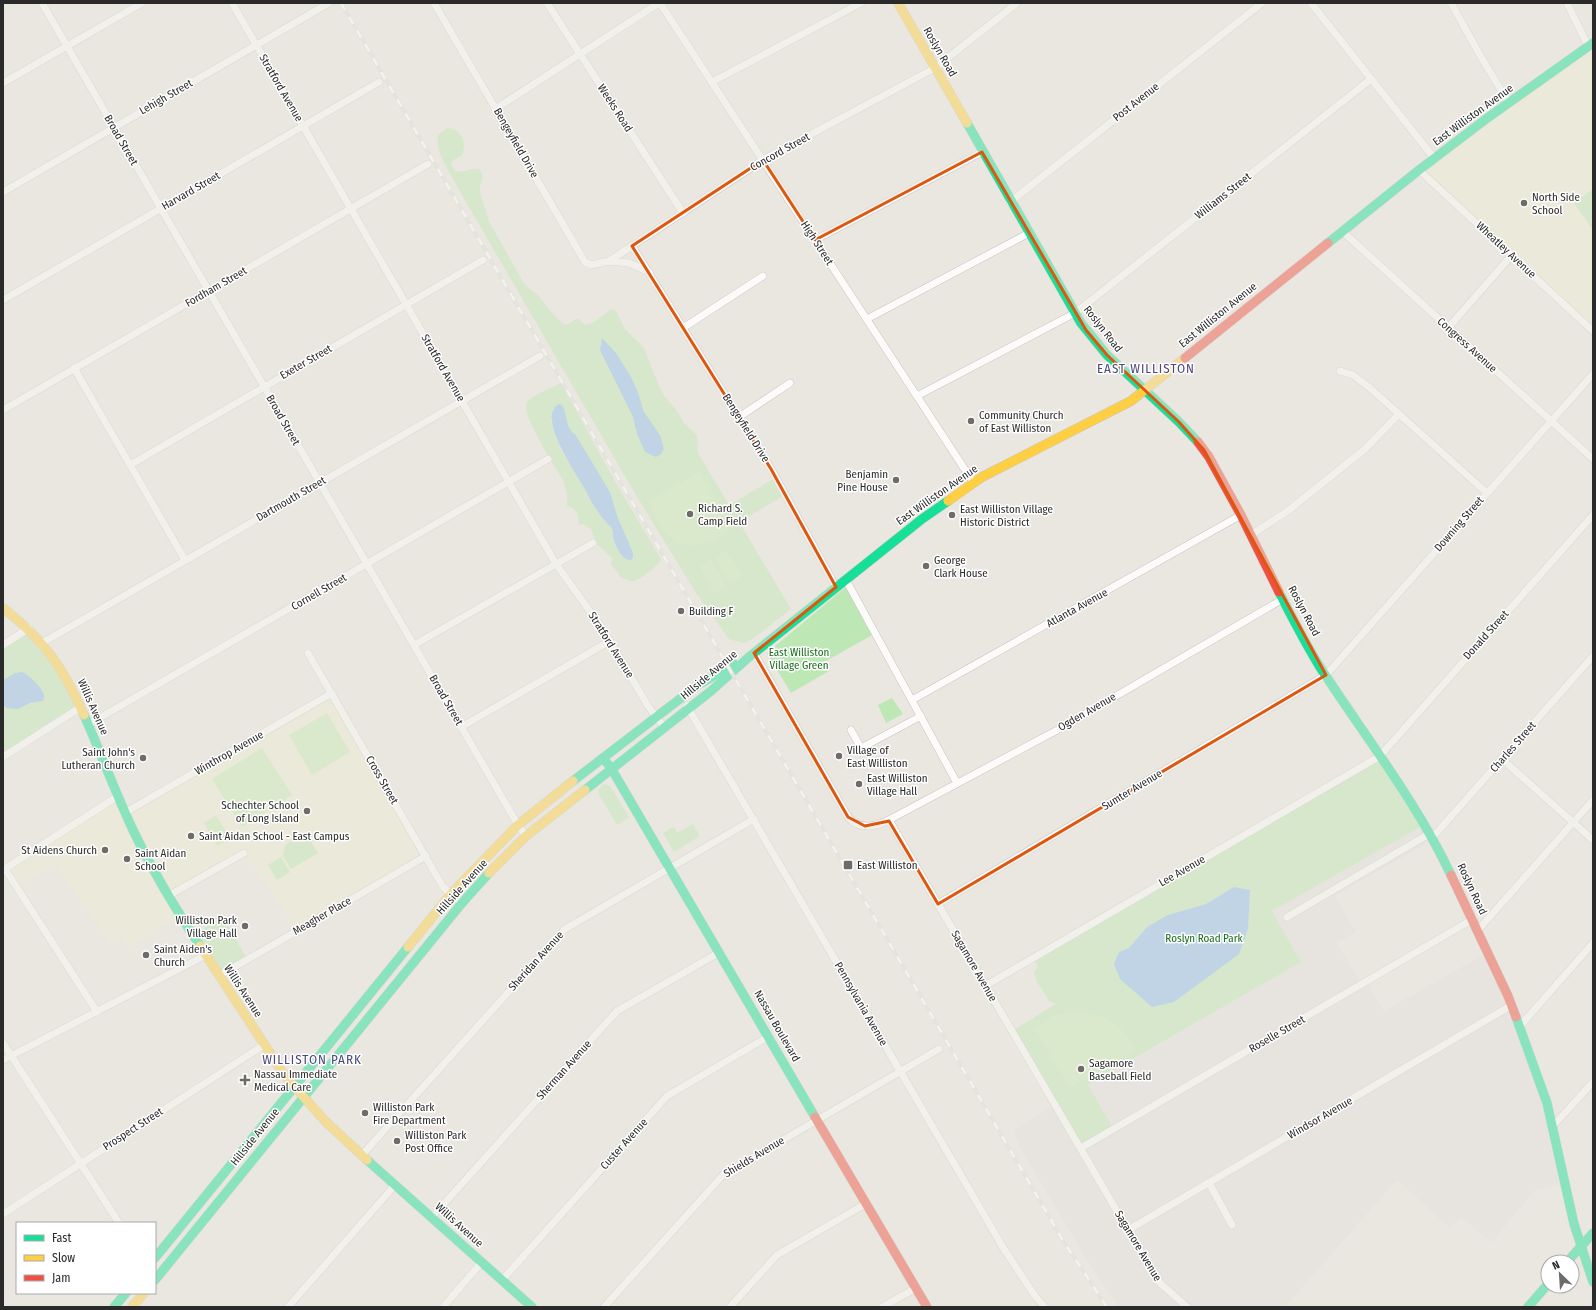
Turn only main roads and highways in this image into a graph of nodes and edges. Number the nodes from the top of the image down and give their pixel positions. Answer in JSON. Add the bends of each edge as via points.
{"nodes":[{"id":1,"x":898,"y":3,"type":"edge"},
{"id":2,"x":1591,"y":44,"type":"edge"},
{"id":3,"x":1145,"y":390,"type":"junction"},
{"id":4,"x":3,"y":608,"type":"edge"},
{"id":5,"x":751,"y":655,"type":"junction"},
{"id":6,"x":603,"y":758,"type":"junction"},
{"id":7,"x":611,"y":768,"type":"junction"},
{"id":8,"x":294,"y":1088,"type":"junction"},
{"id":9,"x":303,"y":1097,"type":"junction"},
{"id":10,"x":1593,"y":1233,"type":"edge"},
{"id":11,"x":1581,"y":1246,"type":"junction"},
{"id":12,"x":1574,"y":1254,"type":"edge"},
{"id":13,"x":156,"y":1257,"type":"edge"},
{"id":14,"x":156,"y":1275,"type":"edge"},
{"id":15,"x":1593,"y":1282,"type":"edge"},
{"id":16,"x":1540,"y":1293,"type":"edge"},
{"id":17,"x":125,"y":1294,"type":"edge"},
{"id":18,"x":143,"y":1294,"type":"edge"},
{"id":19,"x":114,"y":1307,"type":"edge"},
{"id":20,"x":132,"y":1307,"type":"edge"},
{"id":21,"x":532,"y":1307,"type":"edge"},
{"id":22,"x":927,"y":1307,"type":"edge"},
{"id":23,"x":1528,"y":1307,"type":"edge"}],
"edges":[{"from":1,"to":3,"type":"main road","name":"Roslyn Road","via":[[1075,313],[1107,355]]},
{"from":2,"to":3,"type":"main road","name":"East Williston Avenue","via":[[1418,170]]},
{"from":3,"to":5,"type":"main road","name":"East Williston Avenue","via":[[1116,410],[973,482],[922,519]]},
{"from":3,"to":11,"type":"main road","name":"Roslyn Road","via":[[1204,450],[1314,655],[1447,865],[1512,1005],[1542,1087]]},
{"from":4,"to":8,"type":"main road","name":"Willis Avenue","via":[[29,628],[64,672],[149,863],[219,976]]},
{"from":5,"to":6,"type":"main road","name":"Hillside Avenue","via":[[681,698]]},
{"from":5,"to":7,"type":"main road","name":"Hillside Avenue","via":[[689,708]]},
{"from":6,"to":7,"type":"main road","name":"Nassau Boulevard"},
{"from":6,"to":8,"type":"main road","name":"Hillside Avenue","via":[[518,825],[477,866],[451,894]]},
{"from":7,"to":9,"type":"main road","name":"Hillside Avenue","via":[[526,836],[488,874]]},
{"from":7,"to":22,"type":"main road","name":"Nassau Boulevard"},
{"from":8,"to":9,"type":"main road","name":"Willis Avenue"},
{"from":8,"to":13,"type":"main road","name":"Hillside Avenue"},
{"from":9,"to":14,"type":"main road","name":"Hillside Avenue"},
{"from":9,"to":21,"type":"main road","name":"Willis Avenue","via":[[362,1155]]},
{"from":10,"to":11,"type":"main road"},
{"from":11,"to":12,"type":"main road"},
{"from":11,"to":15,"type":"main road","name":"Roslyn Road"},
{"from":16,"to":23,"type":"main road"},
{"from":17,"to":19,"type":"main road"},
{"from":18,"to":20,"type":"main road"}]}
